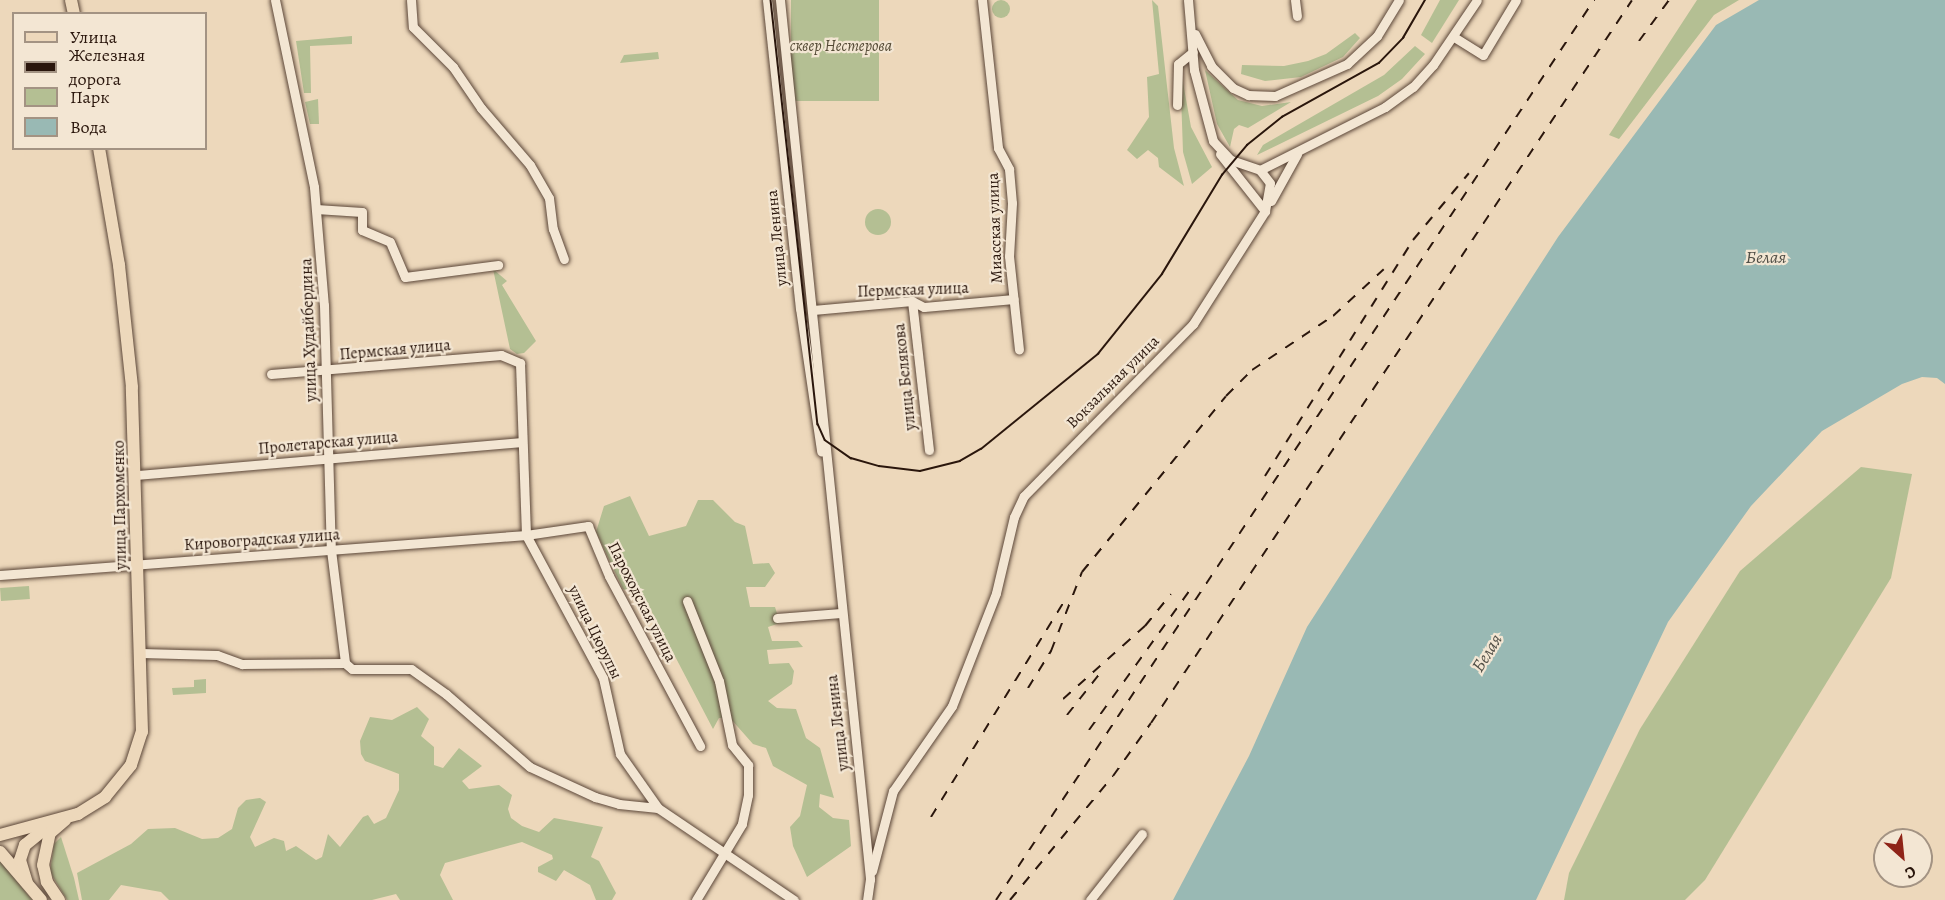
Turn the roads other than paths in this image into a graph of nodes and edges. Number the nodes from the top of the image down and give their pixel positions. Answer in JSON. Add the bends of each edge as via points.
{"nodes":[{"id":1,"x":275,"y":0,"type":"edge"},
{"id":2,"x":411,"y":0,"type":"edge"},
{"id":3,"x":767,"y":0,"type":"edge"},
{"id":4,"x":780,"y":0,"type":"edge"},
{"id":5,"x":982,"y":0,"type":"edge"},
{"id":6,"x":1188,"y":0,"type":"edge"},
{"id":7,"x":1295,"y":0,"type":"edge"},
{"id":8,"x":1399,"y":0,"type":"edge"},
{"id":9,"x":1477,"y":0,"type":"edge"},
{"id":10,"x":1516,"y":0,"type":"edge"},
{"id":11,"x":1297,"y":16,"type":"dead end"},
{"id":12,"x":1191,"y":24,"type":"junction"},
{"id":13,"x":783,"y":27,"type":"junction"},
{"id":14,"x":770,"y":29,"type":"junction"},
{"id":15,"x":1454,"y":37,"type":"junction"},
{"id":16,"x":1193,"y":52,"type":"junction"},
{"id":17,"x":1177,"y":105,"type":"dead end"},
{"id":18,"x":99,"y":150,"type":"edge"},
{"id":19,"x":1218,"y":150,"type":"junction"},
{"id":20,"x":1298,"y":154,"type":"junction"},
{"id":21,"x":1260,"y":170,"type":"junction"},
{"id":22,"x":316,"y":209,"type":"junction"},
{"id":23,"x":1265,"y":211,"type":"junction"},
{"id":24,"x":564,"y":258,"type":"dead end"},
{"id":25,"x":498,"y":265,"type":"dead end"},
{"id":26,"x":1014,"y":299,"type":"junction"},
{"id":27,"x":912,"y":302,"type":"junction"},
{"id":28,"x":813,"y":310,"type":"junction"},
{"id":29,"x":1018,"y":350,"type":"dead end"},
{"id":30,"x":326,"y":371,"type":"junction"},
{"id":31,"x":271,"y":374,"type":"dead end"},
{"id":32,"x":521,"y":442,"type":"junction"},
{"id":33,"x":928,"y":450,"type":"dead end"},
{"id":34,"x":328,"y":458,"type":"junction"},
{"id":35,"x":826,"y":471,"type":"junction"},
{"id":36,"x":137,"y":475,"type":"junction"},
{"id":37,"x":526,"y":535,"type":"junction"},
{"id":38,"x":331,"y":550,"type":"junction"},
{"id":39,"x":138,"y":563,"type":"junction"},
{"id":40,"x":0,"y":575,"type":"edge"},
{"id":41,"x":687,"y":601,"type":"dead end"},
{"id":42,"x":836,"y":613,"type":"junction"},
{"id":43,"x":777,"y":618,"type":"dead end"},
{"id":44,"x":141,"y":653,"type":"junction"},
{"id":45,"x":345,"y":663,"type":"junction"},
{"id":46,"x":700,"y":746,"type":"dead end"},
{"id":47,"x":658,"y":808,"type":"junction"},
{"id":48,"x":78,"y":814,"type":"junction"},
{"id":49,"x":56,"y":821,"type":"junction"},
{"id":50,"x":1142,"y":834,"type":"dead end"},
{"id":51,"x":0,"y":835,"type":"edge"},
{"id":52,"x":0,"y":852,"type":"edge"},
{"id":53,"x":725,"y":854,"type":"junction"},
{"id":54,"x":870,"y":879,"type":"junction"},
{"id":55,"x":27,"y":883,"type":"junction"},
{"id":56,"x":41,"y":900,"type":"edge"},
{"id":57,"x":59,"y":900,"type":"edge"},
{"id":58,"x":696,"y":900,"type":"edge"},
{"id":59,"x":794,"y":900,"type":"edge"},
{"id":60,"x":867,"y":900,"type":"edge"},
{"id":61,"x":1090,"y":900,"type":"edge"}],
"edges":[{"from":1,"to":22,"type":"street","name":"улица Худайбердина"},
{"from":2,"to":24,"type":"street","via":[[413,27],[453,67],[502,135],[522,153],[549,198],[553,229]]},
{"from":3,"to":14,"type":"street","name":"улица Ленина"},
{"from":4,"to":13,"type":"street","name":"улица Ленина"},
{"from":5,"to":26,"type":"street","name":"Миасская улица","via":[[998,148],[1009,169]]},
{"from":6,"to":12,"type":"street"},
{"from":7,"to":11,"type":"street"},
{"from":8,"to":12,"type":"street","via":[[1377,36],[1347,64],[1275,96],[1248,95],[1225,81],[1205,57]]},
{"from":9,"to":15,"type":"street"},
{"from":10,"to":15,"type":"street","via":[[1483,55]]},
{"from":12,"to":16,"type":"street"},
{"from":13,"to":14,"type":"street"},
{"from":13,"to":28,"type":"street","name":"улица Ленина"},
{"from":14,"to":35,"type":"street","name":"улица Ленина","via":[[800,308],[814,417]]},
{"from":15,"to":20,"type":"street","via":[[1413,87],[1385,107]]},
{"from":16,"to":17,"type":"street","via":[[1178,64]]},
{"from":16,"to":19,"type":"street","via":[[1201,107]]},
{"from":18,"to":36,"type":"main road","name":"улица Пархоменко","via":[[119,265]]},
{"from":19,"to":21,"type":"street","via":[[1242,166]]},
{"from":19,"to":23,"type":"street","via":[[1233,175]]},
{"from":20,"to":21,"type":"street"},
{"from":20,"to":23,"type":"street"},
{"from":21,"to":23,"type":"street","name":"Вокзальная улица","via":[[1270,183]]},
{"from":22,"to":25,"type":"street","via":[[362,212],[362,230],[390,242],[405,277]]},
{"from":22,"to":30,"type":"street","name":"улица Худайбердина"},
{"from":23,"to":54,"type":"street","name":"Вокзальная улица","via":[[1193,324],[1024,496],[1014,517],[996,593],[952,706],[892,791]]},
{"from":26,"to":27,"type":"street","name":"Пермская улица","via":[[924,307]]},
{"from":26,"to":29,"type":"street","name":"Миасская улица"},
{"from":27,"to":28,"type":"street","name":"Пермская улица"},
{"from":27,"to":33,"type":"street","name":"улица Белякова"},
{"from":28,"to":35,"type":"street","name":"улица Ленина"},
{"from":30,"to":31,"type":"street","name":"Пермская улица"},
{"from":30,"to":32,"type":"street","name":"Пермская улица","via":[[501,355],[520,363]]},
{"from":30,"to":34,"type":"street","name":"улица Худайбердина"},
{"from":32,"to":34,"type":"street","name":"Пролетарская улица"},
{"from":32,"to":37,"type":"street"},
{"from":34,"to":36,"type":"street","name":"Пролетарская улица"},
{"from":34,"to":38,"type":"street","name":"улица Худайбердина"},
{"from":35,"to":42,"type":"street","name":"улица Ленина"},
{"from":36,"to":39,"type":"main road","name":"улица Пархоменко"},
{"from":37,"to":38,"type":"street","name":"Кировоградская улица"},
{"from":37,"to":46,"type":"street","name":"Пароходская улица","via":[[588,526],[609,576]]},
{"from":37,"to":47,"type":"street","name":"улица Цюрупы","via":[[603,678],[620,754]]},
{"from":38,"to":39,"type":"street","name":"Кировоградская улица"},
{"from":38,"to":45,"type":"street","name":"улица Худайбердина"},
{"from":39,"to":40,"type":"street","name":"Кировоградская улица"},
{"from":39,"to":44,"type":"main road","name":"улица Пархоменко"},
{"from":41,"to":53,"type":"street","via":[[719,681],[732,745],[748,765],[748,795],[742,824]]},
{"from":42,"to":43,"type":"street"},
{"from":42,"to":54,"type":"street","name":"улица Ленина"},
{"from":44,"to":45,"type":"street","via":[[217,655],[242,664]]},
{"from":44,"to":48,"type":"main road","name":"улица Пархоменко","via":[[138,748],[111,791]]},
{"from":45,"to":47,"type":"street","via":[[352,669],[411,669],[446,693],[530,767],[595,797]]},
{"from":47,"to":53,"type":"street"},
{"from":48,"to":49,"type":"main road","name":"улица Пархоменко"},
{"from":48,"to":57,"type":"main road","via":[[55,826],[45,851],[44,875]]},
{"from":49,"to":51,"type":"main road","name":"улица Пархоменко"},
{"from":49,"to":55,"type":"main road","name":"улица Пархоменко","via":[[25,845],[20,860]]},
{"from":50,"to":61,"type":"street"},
{"from":52,"to":55,"type":"main road"},
{"from":53,"to":58,"type":"street"},
{"from":53,"to":59,"type":"street"},
{"from":54,"to":60,"type":"street","name":"улица Ленина"},
{"from":55,"to":56,"type":"main road"}]}
